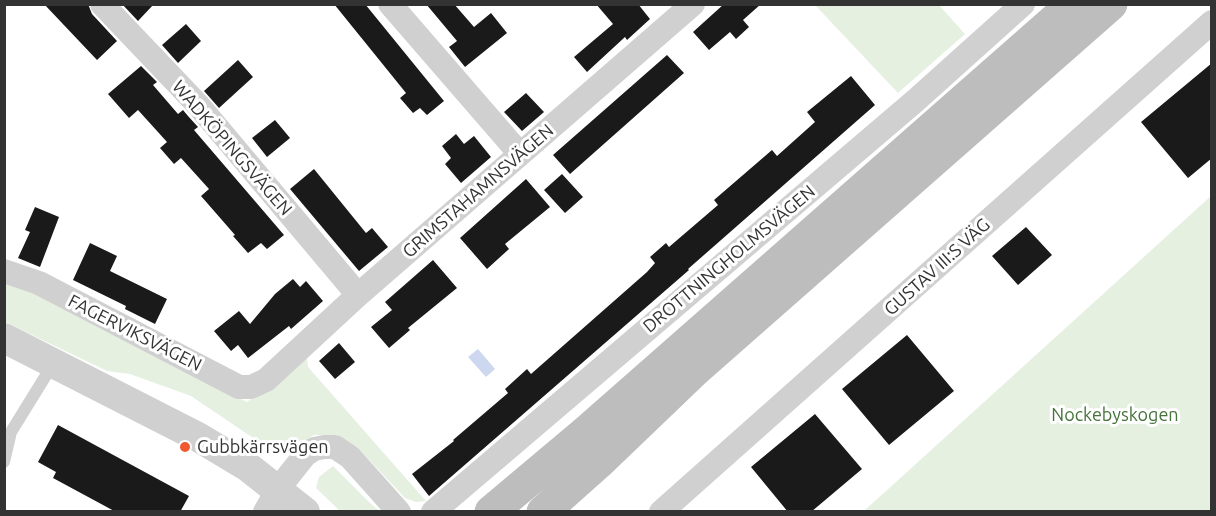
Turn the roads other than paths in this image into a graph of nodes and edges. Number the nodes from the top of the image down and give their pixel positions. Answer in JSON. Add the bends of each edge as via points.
{"nodes":[{"id":1,"x":102,"y":4,"type":"edge"},
{"id":2,"x":390,"y":4,"type":"edge"},
{"id":3,"x":1023,"y":4,"type":"edge"},
{"id":4,"x":1073,"y":4,"type":"edge"},
{"id":5,"x":1111,"y":4,"type":"edge"},
{"id":6,"x":681,"y":8,"type":"edge"},
{"id":7,"x":1212,"y":22,"type":"edge"},
{"id":8,"x":520,"y":154,"type":"junction"},
{"id":9,"x":4,"y":271,"type":"edge"},
{"id":10,"x":358,"y":294,"type":"junction"},
{"id":11,"x":4,"y":338,"type":"edge"},
{"id":12,"x":53,"y":363,"type":"junction"},
{"id":13,"x":266,"y":380,"type":"joint"},
{"id":14,"x":4,"y":462,"type":"edge"},
{"id":15,"x":271,"y":500,"type":"edge"},
{"id":16,"x":305,"y":512,"type":"edge"},
{"id":17,"x":399,"y":512,"type":"edge"},
{"id":18,"x":433,"y":512,"type":"edge"},
{"id":19,"x":492,"y":512,"type":"edge"},
{"id":20,"x":543,"y":512,"type":"edge"},
{"id":21,"x":661,"y":512,"type":"edge"}],
"edges":[{"from":1,"to":10,"type":"street","name":"WADKÖPINGSVÄGEN","via":[[199,106]]},
{"from":2,"to":8,"type":"street"},
{"from":3,"to":18,"type":"street","name":"DROTTNINGHOLMSVÄGEN","via":[[915,101]]},
{"from":4,"to":19,"type":"main road","name":"DROTTNINGHOLMSVÄGEN"},
{"from":5,"to":20,"type":"main road","via":[[703,362]]},
{"from":6,"to":8,"type":"street","name":"GRIMSTAHAMNSVÄGEN"},
{"from":7,"to":21,"type":"street","name":"GUSTAV III:S VÄG"},
{"from":8,"to":10,"type":"street","name":"GRIMSTAHAMNSVÄGEN"},
{"from":9,"to":13,"type":"street","name":"FAGERVIKSVÄGEN","via":[[39,283],[239,387],[251,387]]},
{"from":10,"to":13,"type":"street","name":"GRIMSTAHAMNSVÄGEN"},
{"from":11,"to":12,"type":"street"},
{"from":12,"to":14,"type":"lane","via":[[11,432]]},
{"from":12,"to":15,"type":"street","via":[[248,467]]},
{"from":15,"to":16,"type":"street"},
{"from":15,"to":17,"type":"street","via":[[305,455],[314,449],[336,447],[350,457]]}]}
